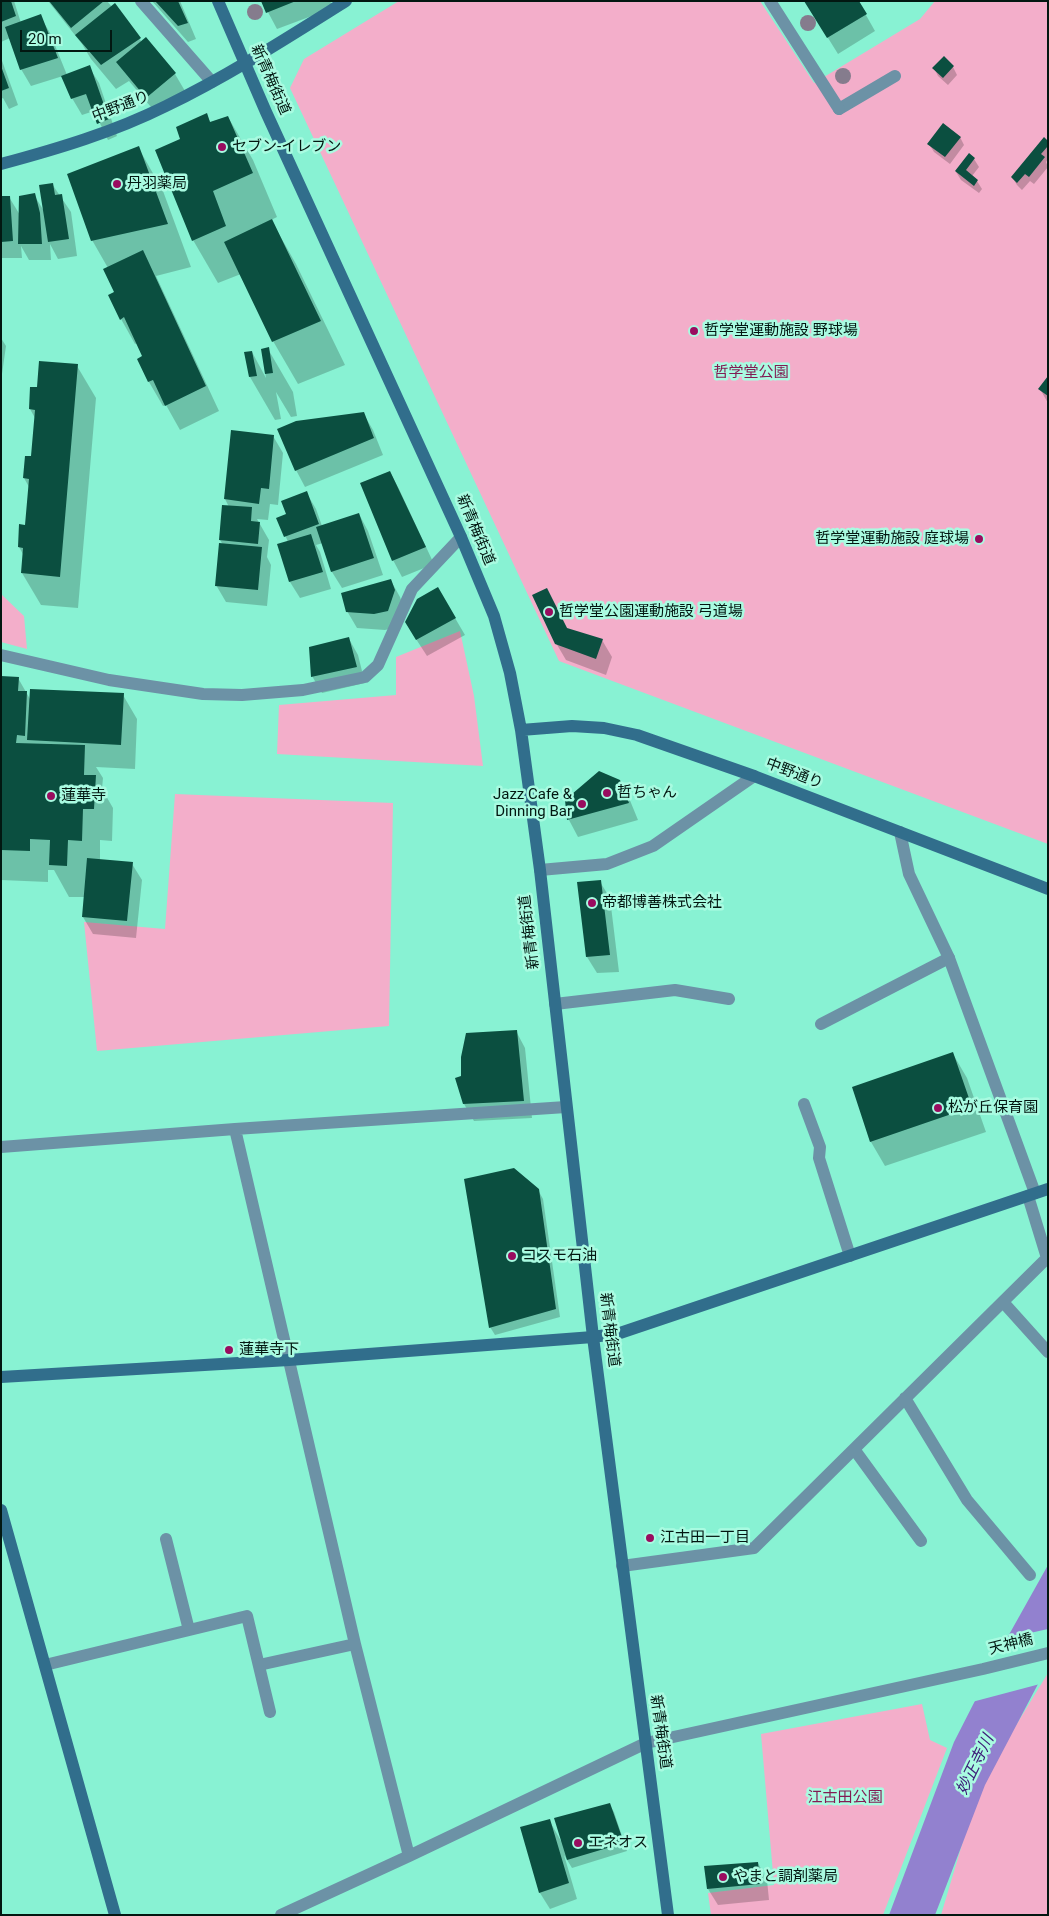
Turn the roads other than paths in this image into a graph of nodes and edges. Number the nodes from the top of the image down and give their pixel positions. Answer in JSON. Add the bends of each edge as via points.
{"nodes":[{"id":1,"x":141,"y":1,"type":"edge"},
{"id":2,"x":218,"y":1,"type":"edge"},
{"id":3,"x":346,"y":1,"type":"edge"},
{"id":4,"x":770,"y":1,"type":"edge"},
{"id":5,"x":245,"y":64,"type":"junction"},
{"id":6,"x":894,"y":76,"type":"dead end"},
{"id":7,"x":212,"y":82,"type":"junction"},
{"id":8,"x":1,"y":164,"type":"edge"},
{"id":9,"x":461,"y":537,"type":"junction"},
{"id":10,"x":1,"y":655,"type":"edge"},
{"id":11,"x":521,"y":730,"type":"junction"},
{"id":12,"x":754,"y":776,"type":"junction"},
{"id":13,"x":900,"y":832,"type":"junction"},
{"id":14,"x":540,"y":870,"type":"junction"},
{"id":15,"x":1048,"y":889,"type":"edge"},
{"id":16,"x":949,"y":958,"type":"junction"},
{"id":17,"x":729,"y":999,"type":"dead end"},
{"id":18,"x":555,"y":1004,"type":"junction"},
{"id":19,"x":820,"y":1024,"type":"dead end"},
{"id":20,"x":804,"y":1104,"type":"dead end"},
{"id":21,"x":566,"y":1108,"type":"junction"},
{"id":22,"x":234,"y":1129,"type":"junction"},
{"id":23,"x":1,"y":1148,"type":"edge"},
{"id":24,"x":1048,"y":1189,"type":"edge"},
{"id":25,"x":1031,"y":1195,"type":"junction"},
{"id":26,"x":850,"y":1256,"type":"junction"},
{"id":27,"x":1003,"y":1302,"type":"junction"},
{"id":28,"x":593,"y":1337,"type":"junction"},
{"id":29,"x":1048,"y":1352,"type":"edge"},
{"id":30,"x":289,"y":1360,"type":"junction"},
{"id":31,"x":1,"y":1377,"type":"edge"},
{"id":32,"x":906,"y":1398,"type":"junction"},
{"id":33,"x":854,"y":1449,"type":"junction"},
{"id":34,"x":1,"y":1510,"type":"edge"},
{"id":35,"x":166,"y":1539,"type":"dead end"},
{"id":36,"x":921,"y":1541,"type":"dead end"},
{"id":37,"x":622,"y":1566,"type":"junction"},
{"id":38,"x":1030,"y":1575,"type":"dead end"},
{"id":39,"x":189,"y":1630,"type":"junction"},
{"id":40,"x":356,"y":1644,"type":"junction"},
{"id":41,"x":1048,"y":1652,"type":"edge"},
{"id":42,"x":45,"y":1665,"type":"junction"},
{"id":43,"x":259,"y":1665,"type":"junction"},
{"id":44,"x":270,"y":1712,"type":"dead end"},
{"id":45,"x":646,"y":1743,"type":"junction"},
{"id":46,"x":409,"y":1856,"type":"junction"},
{"id":47,"x":115,"y":1915,"type":"edge"},
{"id":48,"x":282,"y":1915,"type":"edge"},
{"id":49,"x":668,"y":1915,"type":"edge"}],
"edges":[{"from":1,"to":7,"type":"street"},
{"from":2,"to":5,"type":"main road","name":"新青梅街道"},
{"from":3,"to":5,"type":"main road","name":"中野通り"},
{"from":4,"to":6,"type":"street","via":[[839,109]]},
{"from":5,"to":7,"type":"main road","name":"中野通り"},
{"from":5,"to":9,"type":"main road","name":"新青梅街道"},
{"from":7,"to":8,"type":"main road","name":"中野通り","via":[[115,128]]},
{"from":9,"to":10,"type":"street","via":[[412,589],[378,665],[365,677],[295,690],[242,695],[203,694],[109,680]]},
{"from":9,"to":11,"type":"main road","name":"新青梅街道","via":[[494,616]]},
{"from":11,"to":12,"type":"main road","name":"中野通り","via":[[572,726],[604,728],[637,735]]},
{"from":11,"to":14,"type":"main road","name":"新青梅街道"},
{"from":12,"to":13,"type":"main road","name":"中野通り"},
{"from":12,"to":14,"type":"street","via":[[653,846],[607,864]]},
{"from":13,"to":15,"type":"main road","name":"中野通り"},
{"from":13,"to":16,"type":"street","via":[[909,874]]},
{"from":14,"to":18,"type":"main road","name":"新青梅街道"},
{"from":16,"to":19,"type":"street"},
{"from":16,"to":25,"type":"street"},
{"from":17,"to":18,"type":"street","via":[[675,990]]},
{"from":18,"to":21,"type":"main road","name":"新青梅街道"},
{"from":20,"to":26,"type":"street","via":[[820,1147],[819,1158]]},
{"from":21,"to":22,"type":"street"},
{"from":21,"to":28,"type":"main road","name":"新青梅街道"},
{"from":22,"to":23,"type":"street"},
{"from":22,"to":30,"type":"street"},
{"from":24,"to":25,"type":"main road"},
{"from":25,"to":26,"type":"main road"},
{"from":25,"to":27,"type":"street","via":[[1047,1258]]},
{"from":26,"to":28,"type":"main road","via":[[620,1333]]},
{"from":27,"to":29,"type":"street"},
{"from":27,"to":32,"type":"street"},
{"from":28,"to":30,"type":"main road"},
{"from":28,"to":37,"type":"main road","name":"新青梅街道"},
{"from":30,"to":31,"type":"main road"},
{"from":30,"to":40,"type":"street"},
{"from":32,"to":33,"type":"street"},
{"from":32,"to":38,"type":"street","via":[[967,1500]]},
{"from":33,"to":36,"type":"street"},
{"from":33,"to":37,"type":"street","via":[[754,1548]]},
{"from":34,"to":42,"type":"main road"},
{"from":35,"to":39,"type":"street"},
{"from":37,"to":45,"type":"main road","name":"新青梅街道"},
{"from":39,"to":42,"type":"street"},
{"from":39,"to":43,"type":"street","via":[[247,1616]]},
{"from":40,"to":43,"type":"street"},
{"from":40,"to":46,"type":"street"},
{"from":41,"to":45,"type":"street","name":"天神橋"},
{"from":42,"to":47,"type":"main road"},
{"from":43,"to":44,"type":"street"},
{"from":45,"to":46,"type":"street","name":"天神橋"},
{"from":45,"to":49,"type":"main road","name":"新青梅街道"},
{"from":46,"to":48,"type":"street","name":"天神橋"}]}
